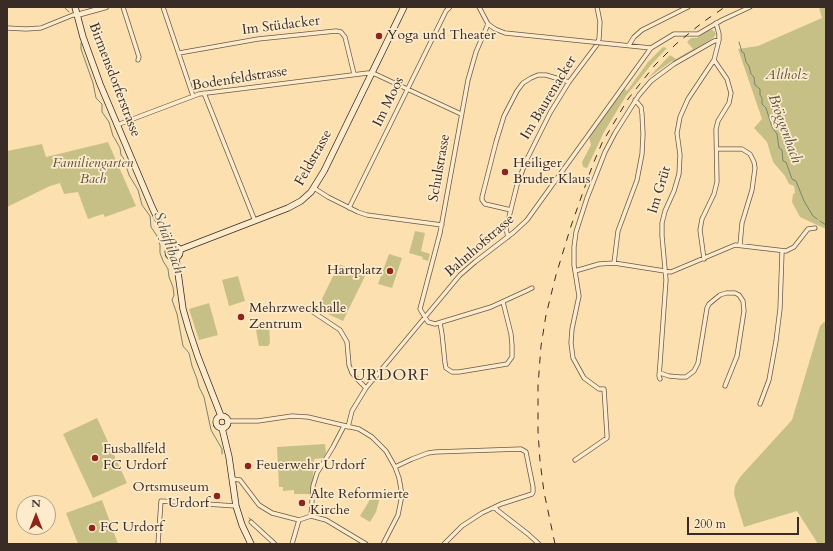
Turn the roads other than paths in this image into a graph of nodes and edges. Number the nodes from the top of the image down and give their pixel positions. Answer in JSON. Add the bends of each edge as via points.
{"nodes":[{"id":1,"x":75,"y":7,"type":"edge"},
{"id":2,"x":106,"y":7,"type":"edge"},
{"id":3,"x":123,"y":7,"type":"edge"},
{"id":4,"x":163,"y":7,"type":"edge"},
{"id":5,"x":404,"y":7,"type":"edge"},
{"id":6,"x":450,"y":7,"type":"edge"},
{"id":7,"x":479,"y":7,"type":"edge"},
{"id":8,"x":597,"y":7,"type":"edge"},
{"id":9,"x":688,"y":7,"type":"edge"},
{"id":10,"x":750,"y":7,"type":"edge"},
{"id":11,"x":77,"y":15,"type":"junction"},
{"id":12,"x":716,"y":23,"type":"junction"},
{"id":13,"x":488,"y":24,"type":"junction"},
{"id":14,"x":7,"y":28,"type":"edge"},
{"id":15,"x":719,"y":40,"type":"junction"},
{"id":16,"x":597,"y":43,"type":"junction"},
{"id":17,"x":629,"y":45,"type":"junction"},
{"id":18,"x":651,"y":48,"type":"junction"},
{"id":19,"x":179,"y":53,"type":"junction"},
{"id":20,"x":138,"y":60,"type":"dead end"},
{"id":21,"x":714,"y":60,"type":"junction"},
{"id":22,"x":372,"y":73,"type":"junction"},
{"id":23,"x":354,"y":74,"type":"junction"},
{"id":24,"x":569,"y":82,"type":"junction"},
{"id":25,"x":408,"y":89,"type":"junction"},
{"id":26,"x":204,"y":94,"type":"junction"},
{"id":27,"x":193,"y":96,"type":"junction"},
{"id":28,"x":635,"y":100,"type":"junction"},
{"id":29,"x":461,"y":114,"type":"junction"},
{"id":30,"x":117,"y":125,"type":"junction"},
{"id":31,"x":717,"y":149,"type":"junction"},
{"id":32,"x":314,"y":188,"type":"junction"},
{"id":33,"x":349,"y":208,"type":"junction"},
{"id":34,"x":510,"y":210,"type":"junction"},
{"id":35,"x":255,"y":221,"type":"junction"},
{"id":36,"x":442,"y":225,"type":"junction"},
{"id":37,"x":815,"y":228,"type":"dead end"},
{"id":38,"x":508,"y":237,"type":"junction"},
{"id":39,"x":740,"y":245,"type":"junction"},
{"id":40,"x":171,"y":247,"type":"junction"},
{"id":41,"x":179,"y":250,"type":"junction"},
{"id":42,"x":782,"y":252,"type":"junction"},
{"id":43,"x":176,"y":258,"type":"junction"},
{"id":44,"x":704,"y":259,"type":"junction"},
{"id":45,"x":614,"y":262,"type":"junction"},
{"id":46,"x":575,"y":271,"type":"junction"},
{"id":47,"x":666,"y":272,"type":"junction"},
{"id":48,"x":532,"y":288,"type":"dead end"},
{"id":49,"x":503,"y":302,"type":"junction"},
{"id":50,"x":301,"y":308,"type":"dead end"},
{"id":51,"x":424,"y":318,"type":"junction"},
{"id":52,"x":440,"y":323,"type":"junction"},
{"id":53,"x":660,"y":374,"type":"junction"},
{"id":54,"x":660,"y":380,"type":"dead end"},
{"id":55,"x":726,"y":386,"type":"dead end"},
{"id":56,"x":366,"y":388,"type":"junction"},
{"id":57,"x":760,"y":404,"type":"dead end"},
{"id":58,"x":221,"y":416,"type":"junction"},
{"id":59,"x":227,"y":421,"type":"junction"},
{"id":60,"x":344,"y":426,"type":"junction"},
{"id":61,"x":348,"y":427,"type":"junction"},
{"id":62,"x":222,"y":428,"type":"junction"},
{"id":63,"x":574,"y":460,"type":"dead end"},
{"id":64,"x":395,"y":467,"type":"junction"},
{"id":65,"x":233,"y":479,"type":"junction"},
{"id":66,"x":236,"y":506,"type":"junction"},
{"id":67,"x":495,"y":507,"type":"junction"},
{"id":68,"x":311,"y":516,"type":"junction"},
{"id":69,"x":299,"y":520,"type":"junction"},
{"id":70,"x":251,"y":522,"type":"dead end"},
{"id":71,"x":158,"y":544,"type":"edge"},
{"id":72,"x":251,"y":544,"type":"edge"},
{"id":73,"x":275,"y":544,"type":"edge"},
{"id":74,"x":292,"y":544,"type":"edge"},
{"id":75,"x":366,"y":544,"type":"edge"},
{"id":76,"x":383,"y":544,"type":"edge"},
{"id":77,"x":444,"y":544,"type":"edge"},
{"id":78,"x":539,"y":544,"type":"edge"}],
"edges":[{"from":1,"to":11,"type":"main road","name":"Birmensdorferstrasse"},
{"from":2,"to":11,"type":"street"},
{"from":3,"to":20,"type":"street"},
{"from":4,"to":19,"type":"street"},
{"from":5,"to":22,"type":"main road","name":"Feldstrasse"},
{"from":6,"to":25,"type":"street","name":"Im Moos"},
{"from":7,"to":13,"type":"street"},
{"from":8,"to":16,"type":"street","via":[[600,22]]},
{"from":9,"to":17,"type":"street","via":[[638,33]]},
{"from":10,"to":12,"type":"street","name":"Bahnhofstrasse"},
{"from":11,"to":14,"type":"street","via":[[41,28]]},
{"from":11,"to":30,"type":"main road","name":"Birmensdorferstrasse","via":[[89,55]]},
{"from":12,"to":15,"type":"street","name":"Im Grüt"},
{"from":12,"to":18,"type":"street","name":"Bahnhofstrasse","via":[[698,34],[670,36]]},
{"from":13,"to":16,"type":"street","via":[[505,33]]},
{"from":13,"to":29,"type":"street","name":"Schulstrasse","via":[[471,68]]},
{"from":15,"to":21,"type":"street","name":"Im Grüt"},
{"from":15,"to":28,"type":"street","via":[[704,46],[658,76]]},
{"from":16,"to":17,"type":"street"},
{"from":16,"to":24,"type":"street","name":"Im Baurenacker"},
{"from":17,"to":18,"type":"street"},
{"from":18,"to":38,"type":"street","name":"Bahnhofstrasse","via":[[529,216]]},
{"from":19,"to":23,"type":"street","name":"Im Stüdacker","via":[[258,39],[336,31],[345,37]]},
{"from":19,"to":27,"type":"street"},
{"from":21,"to":31,"type":"street","via":[[727,79],[731,93],[717,124]]},
{"from":21,"to":47,"type":"street","name":"Im Grüt","via":[[685,106],[678,123],[679,174],[665,211],[662,229]]},
{"from":22,"to":23,"type":"street","name":"Bodenfeldstrasse"},
{"from":22,"to":25,"type":"street"},
{"from":22,"to":32,"type":"main road","name":"Feldstrasse"},
{"from":23,"to":26,"type":"street","name":"Bodenfeldstrasse"},
{"from":24,"to":34,"type":"street","name":"Im Baurenacker","via":[[526,161]]},
{"from":24,"to":34,"type":"street","via":[[546,75],[531,78],[523,83],[504,116],[482,200],[485,204]]},
{"from":25,"to":29,"type":"street"},
{"from":25,"to":33,"type":"street","name":"Im Moos"},
{"from":26,"to":27,"type":"street","name":"Bodenfeldstrasse"},
{"from":26,"to":35,"type":"street"},
{"from":27,"to":30,"type":"street","name":"Bodenfeldstrasse"},
{"from":28,"to":45,"type":"street","via":[[641,107],[642,114],[642,154],[636,180],[619,224]]},
{"from":28,"to":46,"type":"street","via":[[615,133],[587,198],[574,242]]},
{"from":29,"to":36,"type":"street","name":"Schulstrasse"},
{"from":30,"to":40,"type":"main road","name":"Birmensdorferstrasse"},
{"from":31,"to":39,"type":"street","via":[[742,149],[750,154],[754,162],[755,174],[742,223]]},
{"from":31,"to":44,"type":"street","via":[[716,187],[700,230]]},
{"from":32,"to":33,"type":"street"},
{"from":32,"to":35,"type":"main road","name":"Feldstrasse","via":[[305,199],[295,205]]},
{"from":33,"to":36,"type":"street","via":[[375,217]]},
{"from":34,"to":38,"type":"street","name":"Im Baurenacker","via":[[506,229]]},
{"from":35,"to":41,"type":"main road","name":"Feldstrasse"},
{"from":36,"to":51,"type":"street","name":"Schulstrasse","via":[[420,306]]},
{"from":37,"to":42,"type":"street","via":[[808,229],[794,247]]},
{"from":38,"to":51,"type":"street","name":"Bahnhofstrasse","via":[[460,275]]},
{"from":39,"to":42,"type":"street"},
{"from":39,"to":44,"type":"street"},
{"from":40,"to":41,"type":"main road"},
{"from":40,"to":43,"type":"main road","name":"Birmensdorferstrasse","via":[[168,255]]},
{"from":41,"to":43,"type":"main road","name":"Birmensdorferstrasse"},
{"from":42,"to":57,"type":"street","via":[[776,341],[769,380]]},
{"from":43,"to":58,"type":"main road","name":"Birmensdorferstrasse","via":[[189,330]]},
{"from":44,"to":47,"type":"street","via":[[678,271]]},
{"from":45,"to":46,"type":"street"},
{"from":45,"to":47,"type":"street"},
{"from":46,"to":63,"type":"street","via":[[578,296],[570,336],[573,358],[584,378],[599,389],[604,389],[607,438]]},
{"from":47,"to":53,"type":"street","name":"Im Grüt"},
{"from":48,"to":49,"type":"street"},
{"from":49,"to":52,"type":"street"},
{"from":49,"to":52,"type":"street","via":[[512,345],[512,357],[507,364],[452,372],[446,368]]},
{"from":50,"to":56,"type":"street","via":[[310,310],[340,330],[346,342],[352,373]]},
{"from":51,"to":52,"type":"street","via":[[431,324]]},
{"from":51,"to":56,"type":"street","name":"Bahnhofstrasse"},
{"from":53,"to":54,"type":"street","name":"Im Grüt"},
{"from":53,"to":55,"type":"street","via":[[686,377],[694,371],[698,363],[706,308],[720,295],[735,293],[743,301],[744,311],[737,356]]},
{"from":56,"to":61,"type":"street","name":"Bahnhofstrasse","via":[[352,411]]},
{"from":58,"to":59,"type":"main road","name":"Birmensdorferstrasse"},
{"from":58,"to":62,"type":"main road","name":"Birmensdorferstrasse","via":[[216,419],[216,423]]},
{"from":59,"to":60,"type":"street","via":[[297,416]]},
{"from":59,"to":62,"type":"main road","via":[[226,426]]},
{"from":60,"to":61,"type":"street"},
{"from":60,"to":68,"type":"street","via":[[317,473]]},
{"from":61,"to":64,"type":"street","via":[[359,429],[372,437],[386,451]]},
{"from":62,"to":65,"type":"main road","name":"Birmensdorferstrasse"},
{"from":64,"to":67,"type":"street","via":[[436,452],[524,450],[528,458],[533,492],[529,496]]},
{"from":64,"to":76,"type":"street","via":[[402,495],[401,502]]},
{"from":65,"to":66,"type":"main road","name":"Birmensdorferstrasse"},
{"from":65,"to":69,"type":"street","via":[[240,480],[254,500],[265,510]]},
{"from":66,"to":71,"type":"street","via":[[161,501]]},
{"from":66,"to":72,"type":"main road","name":"Birmensdorferstrasse"},
{"from":67,"to":77,"type":"street","via":[[462,526]]},
{"from":67,"to":78,"type":"street"},
{"from":68,"to":69,"type":"street"},
{"from":68,"to":75,"type":"street","via":[[326,520]]},
{"from":69,"to":74,"type":"street"},
{"from":70,"to":73,"type":"street"}]}
